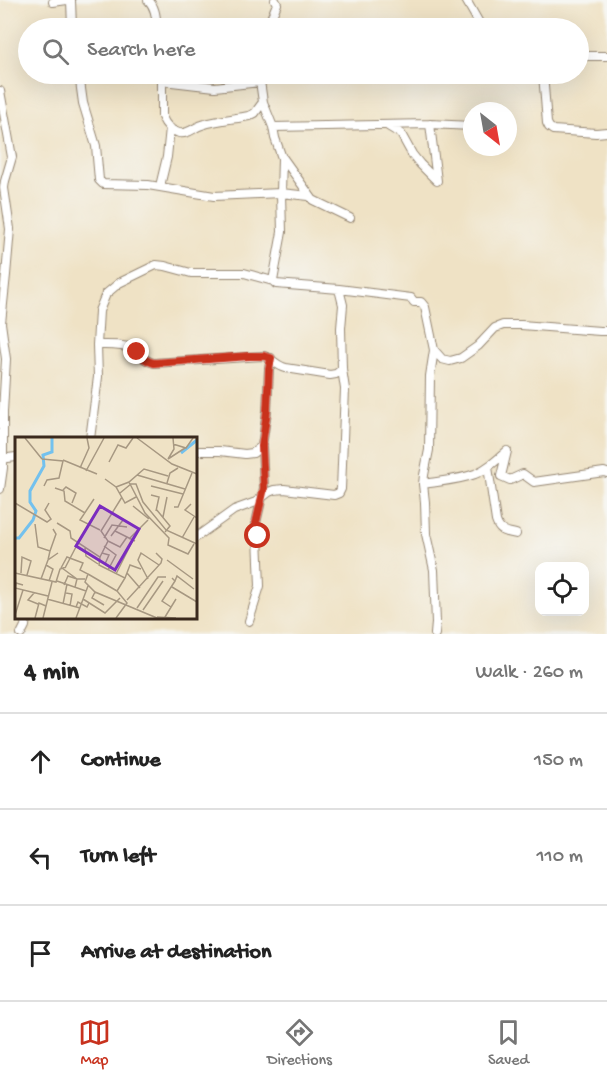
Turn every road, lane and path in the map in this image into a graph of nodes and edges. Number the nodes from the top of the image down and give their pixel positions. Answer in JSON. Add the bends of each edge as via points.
{"nodes":[{"id":1,"x":69,"y":0,"type":"edge"},
{"id":2,"x":148,"y":0,"type":"edge"},
{"id":3,"x":275,"y":0,"type":"edge"},
{"id":4,"x":466,"y":0,"type":"edge"},
{"id":5,"x":53,"y":2,"type":"dead end"},
{"id":6,"x":71,"y":18,"type":"edge"},
{"id":7,"x":156,"y":18,"type":"edge"},
{"id":8,"x":271,"y":18,"type":"edge"},
{"id":9,"x":476,"y":18,"type":"edge"},
{"id":10,"x":589,"y":56,"type":"edge"},
{"id":11,"x":607,"y":56,"type":"edge"},
{"id":12,"x":80,"y":84,"type":"edge"},
{"id":13,"x":163,"y":84,"type":"edge"},
{"id":14,"x":199,"y":84,"type":"edge"},
{"id":15,"x":230,"y":84,"type":"edge"},
{"id":16,"x":260,"y":84,"type":"edge"},
{"id":17,"x":544,"y":84,"type":"edge"},
{"id":18,"x":0,"y":94,"type":"edge"},
{"id":19,"x":263,"y":102,"type":"junction"},
{"id":20,"x":0,"y":120,"type":"edge"},
{"id":21,"x":430,"y":124,"type":"junction"},
{"id":22,"x":387,"y":125,"type":"junction"},
{"id":23,"x":463,"y":126,"type":"edge"},
{"id":24,"x":273,"y":127,"type":"junction"},
{"id":25,"x":170,"y":128,"type":"junction"},
{"id":26,"x":0,"y":131,"type":"edge"},
{"id":27,"x":607,"y":132,"type":"edge"},
{"id":28,"x":282,"y":158,"type":"junction"},
{"id":29,"x":161,"y":182,"type":"dead end"},
{"id":30,"x":281,"y":193,"type":"junction"},
{"id":31,"x":309,"y":196,"type":"junction"},
{"id":32,"x":350,"y":218,"type":"dead end"},
{"id":33,"x":273,"y":281,"type":"junction"},
{"id":34,"x":339,"y":289,"type":"junction"},
{"id":35,"x":607,"y":331,"type":"edge"},
{"id":36,"x":97,"y":345,"type":"junction"},
{"id":37,"x":434,"y":350,"type":"junction"},
{"id":38,"x":271,"y":358,"type":"junction"},
{"id":39,"x":342,"y":369,"type":"junction"},
{"id":40,"x":90,"y":437,"type":"edge"},
{"id":41,"x":262,"y":446,"type":"junction"},
{"id":42,"x":196,"y":451,"type":"edge"},
{"id":43,"x":1,"y":459,"type":"edge"},
{"id":44,"x":488,"y":467,"type":"junction"},
{"id":45,"x":607,"y":473,"type":"edge"},
{"id":46,"x":423,"y":484,"type":"junction"},
{"id":47,"x":0,"y":489,"type":"edge"},
{"id":48,"x":263,"y":497,"type":"junction"},
{"id":49,"x":516,"y":534,"type":"dead end"},
{"id":50,"x":196,"y":537,"type":"edge"},
{"id":51,"x":26,"y":619,"type":"edge"},
{"id":52,"x":249,"y":621,"type":"dead end"},
{"id":53,"x":21,"y":634,"type":"edge"},
{"id":54,"x":435,"y":634,"type":"edge"}],
"edges":[{"from":1,"to":5,"type":"street"},
{"from":1,"to":6,"type":"street"},
{"from":2,"to":7,"type":"street"},
{"from":3,"to":8,"type":"street"},
{"from":4,"to":9,"type":"street"},
{"from":10,"to":11,"type":"street"},
{"from":12,"to":30,"type":"street","via":[[96,146],[99,180],[103,184],[148,185],[214,196]]},
{"from":13,"to":25,"type":"street","via":[[162,117]]},
{"from":14,"to":15,"type":"street"},
{"from":16,"to":19,"type":"street"},
{"from":17,"to":27,"type":"street","via":[[549,128]]},
{"from":18,"to":43,"type":"street","via":[[12,157],[4,188],[10,228],[1,323],[6,359]]},
{"from":19,"to":24,"type":"street"},
{"from":19,"to":25,"type":"street","via":[[249,116],[202,124],[181,133]]},
{"from":20,"to":26,"type":"street"},
{"from":21,"to":22,"type":"street"},
{"from":21,"to":22,"type":"street","via":[[437,181],[412,154],[401,134]]},
{"from":21,"to":23,"type":"street"},
{"from":22,"to":24,"type":"street"},
{"from":24,"to":28,"type":"street"},
{"from":25,"to":29,"type":"street"},
{"from":28,"to":30,"type":"street"},
{"from":28,"to":31,"type":"street"},
{"from":30,"to":31,"type":"street"},
{"from":30,"to":33,"type":"street","via":[[282,232]]},
{"from":31,"to":32,"type":"street"},
{"from":33,"to":34,"type":"street"},
{"from":33,"to":36,"type":"street","via":[[244,273],[191,273],[156,265],[106,294],[99,311]]},
{"from":34,"to":37,"type":"street","via":[[421,302]]},
{"from":34,"to":39,"type":"street","via":[[343,305]]},
{"from":35,"to":37,"type":"street","via":[[503,325],[461,358],[442,359]]},
{"from":36,"to":38,"type":"street","via":[[131,348],[154,363]]},
{"from":36,"to":40,"type":"street","via":[[98,377]]},
{"from":37,"to":46,"type":"street","via":[[429,450]]},
{"from":38,"to":39,"type":"street","via":[[286,369],[330,375]]},
{"from":38,"to":41,"type":"street"},
{"from":39,"to":48,"type":"street","via":[[345,389],[339,493],[284,489]]},
{"from":41,"to":42,"type":"street","via":[[245,454]]},
{"from":41,"to":48,"type":"street"},
{"from":43,"to":47,"type":"street"},
{"from":44,"to":45,"type":"street","via":[[507,451],[501,477],[510,480],[523,474],[534,482]]},
{"from":44,"to":46,"type":"street","via":[[466,477]]},
{"from":44,"to":49,"type":"street","via":[[498,528]]},
{"from":46,"to":54,"type":"street","via":[[426,534],[434,570]]},
{"from":48,"to":50,"type":"street","via":[[234,510]]},
{"from":48,"to":52,"type":"street","via":[[256,523],[260,586]]},
{"from":51,"to":53,"type":"street"}]}
